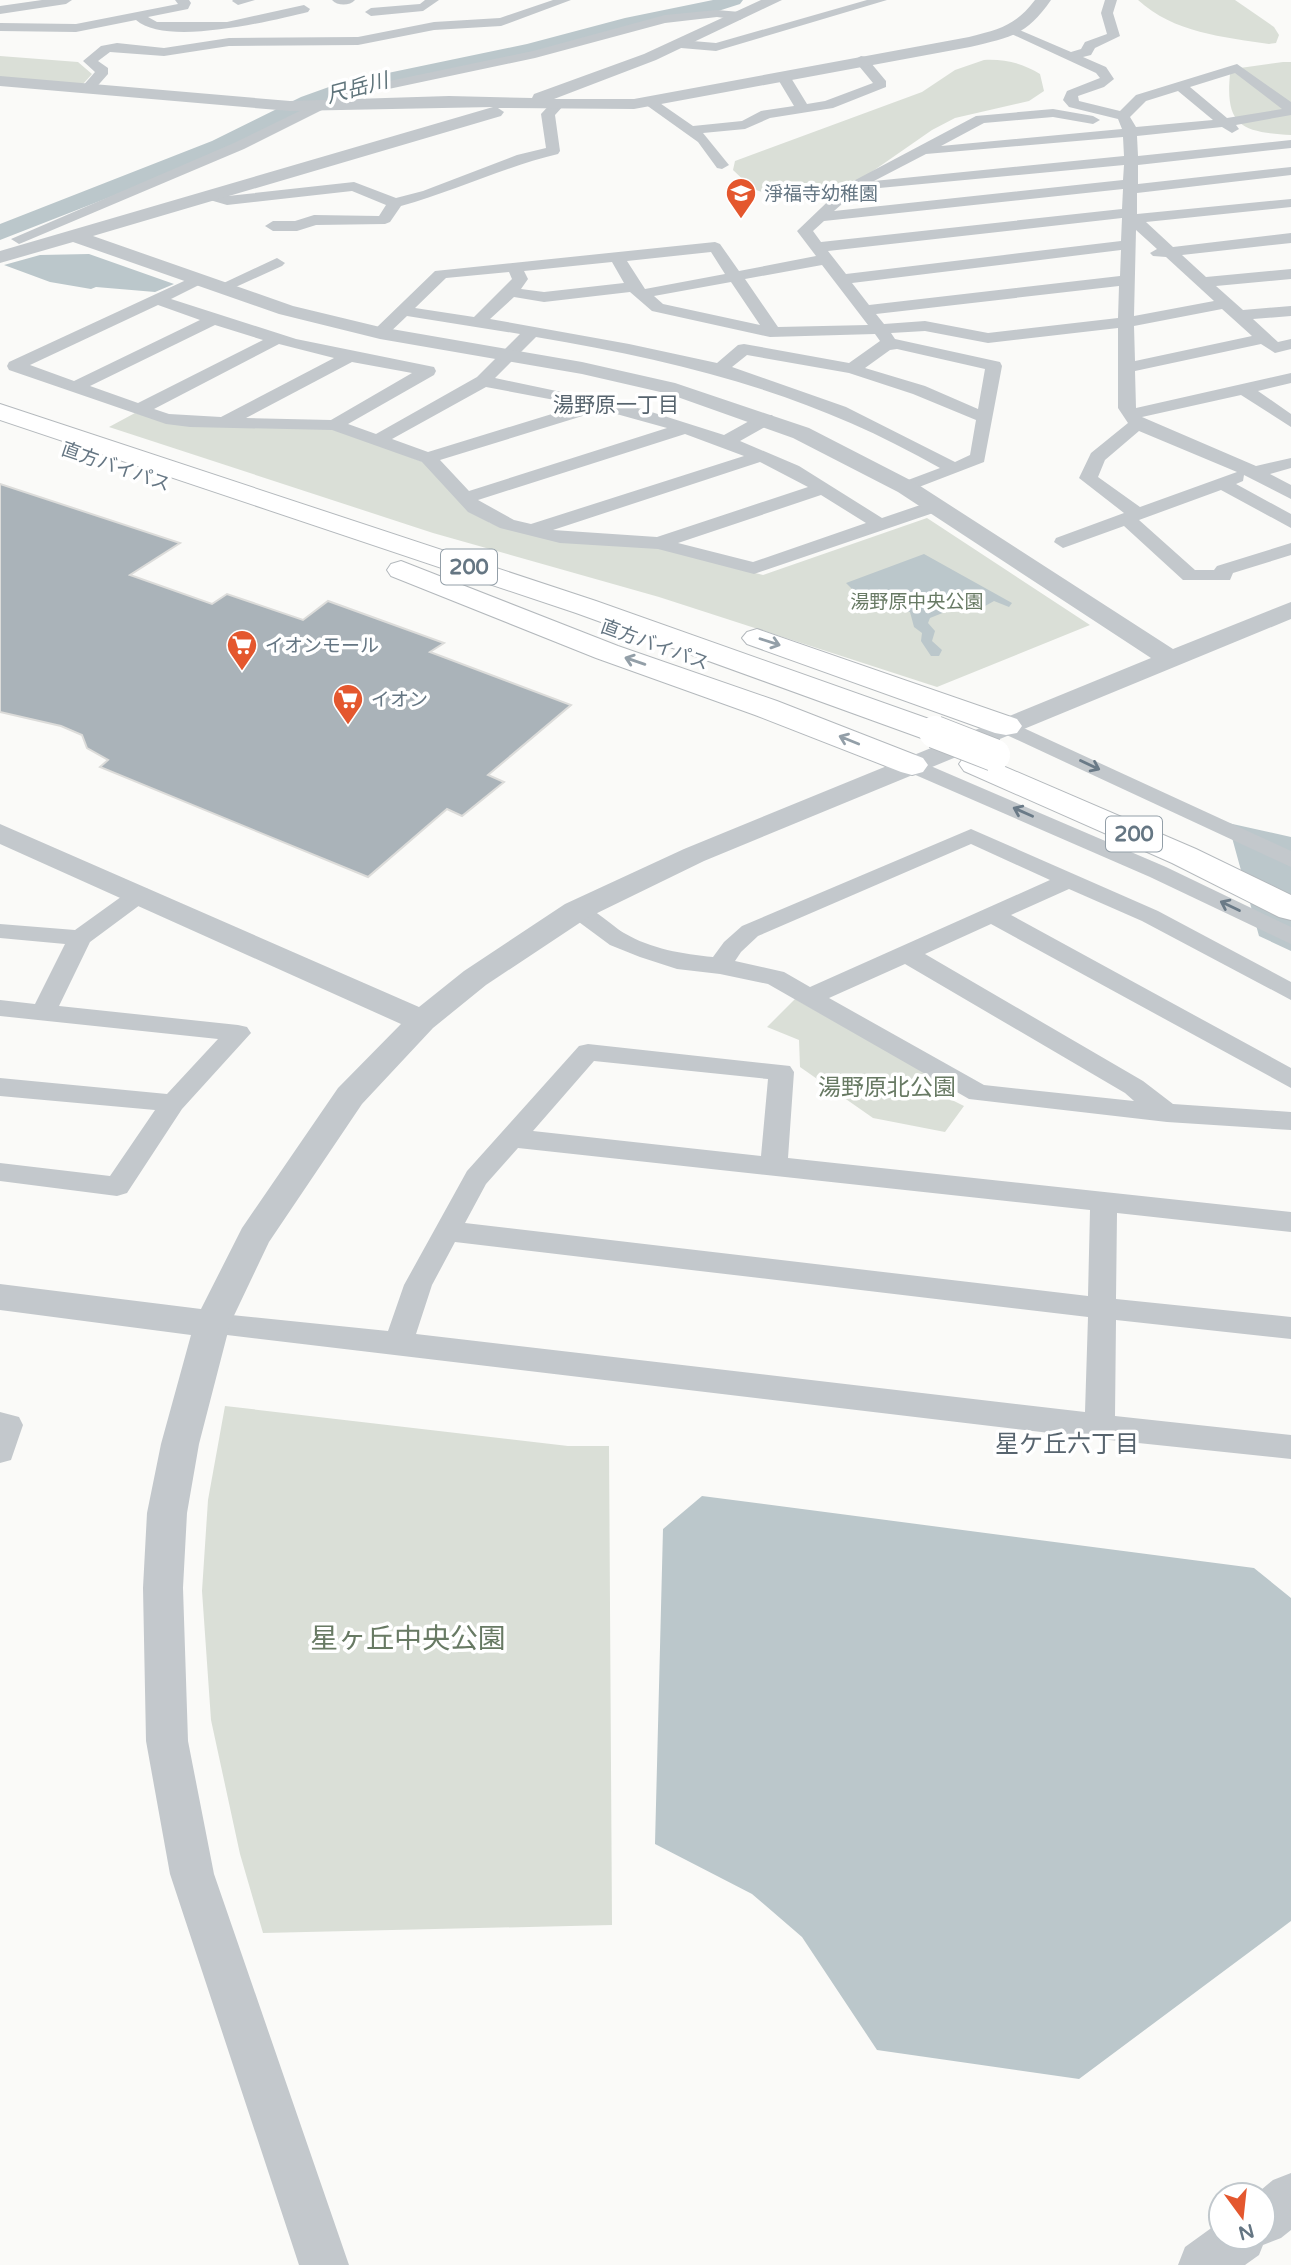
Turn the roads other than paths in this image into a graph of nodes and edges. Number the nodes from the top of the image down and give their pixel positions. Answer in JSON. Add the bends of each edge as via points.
{"nodes":[{"id":1,"x":65,"y":0,"type":"edge"},
{"id":2,"x":181,"y":0,"type":"edge"},
{"id":3,"x":261,"y":0,"type":"edge"},
{"id":4,"x":338,"y":0,"type":"edge"},
{"id":5,"x":349,"y":0,"type":"edge"},
{"id":6,"x":433,"y":0,"type":"edge"},
{"id":7,"x":774,"y":0,"type":"edge"},
{"id":8,"x":881,"y":0,"type":"edge"},
{"id":9,"x":1043,"y":0,"type":"edge"},
{"id":10,"x":1111,"y":0,"type":"edge"},
{"id":11,"x":556,"y":1,"type":"edge"},
{"id":12,"x":303,"y":9,"type":"dead end"},
{"id":13,"x":0,"y":10,"type":"edge"},
{"id":14,"x":371,"y":12,"type":"dead end"},
{"id":15,"x":137,"y":16,"type":"junction"},
{"id":16,"x":274,"y":16,"type":"junction"},
{"id":17,"x":740,"y":16,"type":"junction"},
{"id":18,"x":0,"y":27,"type":"edge"},
{"id":19,"x":1011,"y":31,"type":"junction"},
{"id":20,"x":681,"y":44,"type":"junction"},
{"id":21,"x":1073,"y":56,"type":"junction"},
{"id":22,"x":861,"y":60,"type":"junction"},
{"id":23,"x":783,"y":76,"type":"junction"},
{"id":24,"x":0,"y":81,"type":"edge"},
{"id":25,"x":1180,"y":85,"type":"junction"},
{"id":26,"x":88,"y":88,"type":"junction"},
{"id":27,"x":459,"y":101,"type":"junction"},
{"id":28,"x":649,"y":102,"type":"junction"},
{"id":29,"x":526,"y":103,"type":"junction"},
{"id":30,"x":558,"y":104,"type":"junction"},
{"id":31,"x":324,"y":106,"type":"junction"},
{"id":32,"x":803,"y":109,"type":"junction"},
{"id":33,"x":1291,"y":110,"type":"edge"},
{"id":34,"x":473,"y":118,"type":"junction"},
{"id":35,"x":1224,"y":123,"type":"junction"},
{"id":36,"x":1127,"y":125,"type":"junction"},
{"id":37,"x":689,"y":130,"type":"junction"},
{"id":38,"x":1291,"y":144,"type":"edge"},
{"id":39,"x":1255,"y":148,"type":"junction"},
{"id":40,"x":916,"y":153,"type":"junction"},
{"id":41,"x":1131,"y":160,"type":"junction"},
{"id":42,"x":722,"y":165,"type":"dead end"},
{"id":43,"x":1291,"y":172,"type":"edge"},
{"id":44,"x":1130,"y":186,"type":"junction"},
{"id":45,"x":849,"y":189,"type":"junction"},
{"id":46,"x":208,"y":195,"type":"junction"},
{"id":47,"x":395,"y":203,"type":"junction"},
{"id":48,"x":1291,"y":203,"type":"edge"},
{"id":49,"x":1131,"y":216,"type":"junction"},
{"id":50,"x":822,"y":217,"type":"junction"},
{"id":51,"x":273,"y":226,"type":"dead end"},
{"id":52,"x":0,"y":231,"type":"edge"},
{"id":53,"x":74,"y":236,"type":"junction"},
{"id":54,"x":1291,"y":238,"type":"edge"},
{"id":55,"x":26,"y":243,"type":"junction"},
{"id":56,"x":1128,"y":251,"type":"junction"},
{"id":57,"x":1169,"y":251,"type":"junction"},
{"id":58,"x":822,"y":253,"type":"junction"},
{"id":59,"x":0,"y":257,"type":"edge"},
{"id":60,"x":617,"y":257,"type":"junction"},
{"id":61,"x":276,"y":263,"type":"dead end"},
{"id":62,"x":515,"y":267,"type":"junction"},
{"id":63,"x":1291,"y":274,"type":"edge"},
{"id":64,"x":733,"y":277,"type":"junction"},
{"id":65,"x":842,"y":279,"type":"junction"},
{"id":66,"x":197,"y":280,"type":"junction"},
{"id":67,"x":1127,"y":280,"type":"junction"},
{"id":68,"x":1203,"y":282,"type":"junction"},
{"id":69,"x":221,"y":288,"type":"junction"},
{"id":70,"x":638,"y":290,"type":"junction"},
{"id":71,"x":510,"y":292,"type":"junction"},
{"id":72,"x":157,"y":299,"type":"junction"},
{"id":73,"x":1233,"y":309,"type":"junction"},
{"id":74,"x":865,"y":310,"type":"junction"},
{"id":75,"x":405,"y":311,"type":"junction"},
{"id":76,"x":1291,"y":311,"type":"edge"},
{"id":77,"x":213,"y":320,"type":"junction"},
{"id":78,"x":478,"y":322,"type":"junction"},
{"id":79,"x":1126,"y":323,"type":"junction"},
{"id":80,"x":880,"y":330,"type":"junction"},
{"id":81,"x":531,"y":332,"type":"junction"},
{"id":82,"x":773,"y":332,"type":"junction"},
{"id":83,"x":380,"y":333,"type":"junction"},
{"id":84,"x":1265,"y":338,"type":"junction"},
{"id":85,"x":275,"y":340,"type":"junction"},
{"id":86,"x":891,"y":344,"type":"junction"},
{"id":87,"x":1291,"y":344,"type":"edge"},
{"id":88,"x":507,"y":356,"type":"junction"},
{"id":89,"x":347,"y":358,"type":"junction"},
{"id":90,"x":1126,"y":368,"type":"junction"},
{"id":91,"x":720,"y":369,"type":"junction"},
{"id":92,"x":852,"y":369,"type":"junction"},
{"id":93,"x":1291,"y":378,"type":"edge"},
{"id":94,"x":483,"y":381,"type":"junction"},
{"id":95,"x":75,"y":387,"type":"junction"},
{"id":96,"x":1244,"y":389,"type":"junction"},
{"id":97,"x":0,"y":397,"type":"edge"},
{"id":98,"x":602,"y":404,"type":"junction"},
{"id":99,"x":138,"y":410,"type":"junction"},
{"id":100,"x":0,"y":412,"type":"edge"},
{"id":101,"x":985,"y":418,"type":"junction"},
{"id":102,"x":766,"y":419,"type":"junction"},
{"id":103,"x":1133,"y":420,"type":"junction"},
{"id":104,"x":1291,"y":422,"type":"edge"},
{"id":105,"x":223,"y":423,"type":"junction"},
{"id":106,"x":334,"y":425,"type":"junction"},
{"id":107,"x":0,"y":427,"type":"edge"},
{"id":108,"x":685,"y":428,"type":"junction"},
{"id":109,"x":0,"y":437,"type":"edge"},
{"id":110,"x":380,"y":439,"type":"junction"},
{"id":111,"x":726,"y":441,"type":"junction"},
{"id":112,"x":761,"y":456,"type":"junction"},
{"id":113,"x":428,"y":458,"type":"junction"},
{"id":114,"x":1291,"y":463,"type":"edge"},
{"id":115,"x":954,"y":469,"type":"junction"},
{"id":116,"x":1253,"y":472,"type":"junction"},
{"id":117,"x":1222,"y":483,"type":"junction"},
{"id":118,"x":197,"y":485,"type":"junction"},
{"id":119,"x":906,"y":487,"type":"junction"},
{"id":120,"x":825,"y":488,"type":"junction"},
{"id":121,"x":1291,"y":493,"type":"edge"},
{"id":122,"x":466,"y":498,"type":"junction"},
{"id":123,"x":935,"y":506,"type":"junction"},
{"id":124,"x":274,"y":511,"type":"junction"},
{"id":125,"x":1131,"y":516,"type":"junction"},
{"id":126,"x":1291,"y":522,"type":"edge"},
{"id":127,"x":881,"y":525,"type":"junction"},
{"id":128,"x":531,"y":530,"type":"junction"},
{"id":129,"x":1063,"y":542,"type":"dead end"},
{"id":130,"x":658,"y":543,"type":"junction"},
{"id":131,"x":1291,"y":550,"type":"edge"},
{"id":132,"x":1291,"y":610,"type":"edge"},
{"id":133,"x":1170,"y":659,"type":"junction"},
{"id":134,"x":922,"y":746,"type":"junction"},
{"id":135,"x":992,"y":748,"type":"junction"},
{"id":136,"x":0,"y":833,"type":"edge"},
{"id":137,"x":1291,"y":860,"type":"edge"},
{"id":138,"x":1069,"y":880,"type":"junction"},
{"id":139,"x":1291,"y":888,"type":"edge"},
{"id":140,"x":140,"y":894,"type":"junction"},
{"id":141,"x":1291,"y":909,"type":"edge"},
{"id":142,"x":576,"y":911,"type":"junction"},
{"id":143,"x":992,"y":915,"type":"junction"},
{"id":144,"x":0,"y":931,"type":"edge"},
{"id":145,"x":1291,"y":936,"type":"edge"},
{"id":146,"x":80,"y":938,"type":"junction"},
{"id":147,"x":906,"y":954,"type":"junction"},
{"id":148,"x":720,"y":966,"type":"junction"},
{"id":149,"x":1291,"y":992,"type":"edge"},
{"id":150,"x":812,"y":996,"type":"junction"},
{"id":151,"x":0,"y":1008,"type":"edge"},
{"id":152,"x":44,"y":1011,"type":"junction"},
{"id":153,"x":422,"y":1021,"type":"junction"},
{"id":154,"x":1291,"y":1079,"type":"edge"},
{"id":155,"x":0,"y":1087,"type":"edge"},
{"id":156,"x":173,"y":1103,"type":"junction"},
{"id":157,"x":1168,"y":1113,"type":"junction"},
{"id":158,"x":1291,"y":1121,"type":"edge"},
{"id":159,"x":510,"y":1138,"type":"junction"},
{"id":160,"x":774,"y":1165,"type":"junction"},
{"id":161,"x":0,"y":1172,"type":"edge"},
{"id":162,"x":1104,"y":1201,"type":"junction"},
{"id":163,"x":1291,"y":1222,"type":"edge"},
{"id":164,"x":447,"y":1231,"type":"junction"},
{"id":165,"x":0,"y":1297,"type":"edge"},
{"id":166,"x":1102,"y":1308,"type":"junction"},
{"id":167,"x":212,"y":1324,"type":"junction"},
{"id":168,"x":1291,"y":1328,"type":"edge"},
{"id":169,"x":399,"y":1342,"type":"junction"},
{"id":170,"x":0,"y":1424,"type":"edge"},
{"id":171,"x":1100,"y":1426,"type":"junction"},
{"id":172,"x":1291,"y":1447,"type":"edge"},
{"id":173,"x":0,"y":1451,"type":"edge"},
{"id":174,"x":1291,"y":2198,"type":"edge"},
{"id":175,"x":1277,"y":2209,"type":"edge"},
{"id":176,"x":1222,"y":2251,"type":"edge"},
{"id":177,"x":324,"y":2265,"type":"edge"},
{"id":178,"x":1203,"y":2265,"type":"edge"}],
"edges":[{"from":1,"to":13,"type":"street"},
{"from":2,"to":15,"type":"street","via":[[184,6]]},
{"from":3,"to":16,"type":"street"},
{"from":4,"to":5,"type":"street"},
{"from":6,"to":14,"type":"street","via":[[423,6]]},
{"from":7,"to":17,"type":"street"},
{"from":8,"to":20,"type":"street","via":[[716,47]]},
{"from":9,"to":19,"type":"street","via":[[1028,20]]},
{"from":10,"to":21,"type":"street","via":[[1107,14],[1114,36]]},
{"from":11,"to":26,"type":"street","via":[[501,22],[434,26],[358,41],[229,42],[164,52],[106,49],[90,61],[103,71]]},
{"from":12,"to":16,"type":"street"},
{"from":15,"to":16,"type":"street","via":[[154,26],[227,26]]},
{"from":15,"to":18,"type":"street","via":[[76,28]]},
{"from":17,"to":20,"type":"street"},
{"from":17,"to":31,"type":"street","via":[[721,12],[630,28],[534,54],[361,90]]},
{"from":19,"to":21,"type":"street"},
{"from":19,"to":22,"type":"street"},
{"from":20,"to":29,"type":"street"},
{"from":21,"to":36,"type":"street","via":[[1101,69],[1107,79],[1080,89],[1070,100]]},
{"from":22,"to":23,"type":"street"},
{"from":22,"to":32,"type":"street","via":[[881,84],[837,102]]},
{"from":23,"to":28,"type":"street"},
{"from":23,"to":32,"type":"street"},
{"from":24,"to":26,"type":"street"},
{"from":25,"to":33,"type":"street","via":[[1237,68]]},
{"from":25,"to":35,"type":"street"},
{"from":25,"to":36,"type":"street","via":[[1141,98]]},
{"from":26,"to":31,"type":"street"},
{"from":27,"to":29,"type":"street"},
{"from":27,"to":31,"type":"street"},
{"from":27,"to":34,"type":"street","via":[[476,110]]},
{"from":28,"to":30,"type":"street"},
{"from":28,"to":37,"type":"street"},
{"from":29,"to":30,"type":"street"},
{"from":29,"to":34,"type":"street"},
{"from":30,"to":47,"type":"street","via":[[548,114],[554,151]]},
{"from":31,"to":55,"type":"street"},
{"from":32,"to":37,"type":"street","via":[[766,114],[745,125]]},
{"from":33,"to":35,"type":"street"},
{"from":34,"to":46,"type":"street"},
{"from":35,"to":36,"type":"street"},
{"from":35,"to":39,"type":"street"},
{"from":36,"to":40,"type":"street"},
{"from":36,"to":40,"type":"street","via":[[1053,113],[981,119]]},
{"from":36,"to":41,"type":"street"},
{"from":37,"to":42,"type":"street","via":[[703,139]]},
{"from":38,"to":39,"type":"street"},
{"from":39,"to":41,"type":"street"},
{"from":40,"to":45,"type":"street"},
{"from":41,"to":44,"type":"street"},
{"from":41,"to":45,"type":"street"},
{"from":43,"to":44,"type":"street"},
{"from":44,"to":49,"type":"street"},
{"from":44,"to":50,"type":"street"},
{"from":45,"to":50,"type":"street"},
{"from":46,"to":47,"type":"street","via":[[227,201],[354,186]]},
{"from":46,"to":53,"type":"street"},
{"from":47,"to":51,"type":"street","via":[[380,221],[314,220]]},
{"from":48,"to":49,"type":"street"},
{"from":49,"to":56,"type":"street"},
{"from":49,"to":57,"type":"street"},
{"from":49,"to":58,"type":"street"},
{"from":50,"to":58,"type":"street","via":[[805,231]]},
{"from":52,"to":55,"type":"street"},
{"from":53,"to":55,"type":"street"},
{"from":53,"to":66,"type":"street"},
{"from":54,"to":57,"type":"street"},
{"from":55,"to":59,"type":"street"},
{"from":56,"to":57,"type":"street"},
{"from":56,"to":65,"type":"street"},
{"from":56,"to":67,"type":"street"},
{"from":57,"to":68,"type":"street"},
{"from":58,"to":64,"type":"street"},
{"from":58,"to":65,"type":"street"},
{"from":60,"to":62,"type":"street"},
{"from":60,"to":64,"type":"street","via":[[715,247]]},
{"from":60,"to":70,"type":"street"},
{"from":61,"to":69,"type":"street"},
{"from":62,"to":71,"type":"street","via":[[520,279]]},
{"from":62,"to":75,"type":"street","via":[[441,274]]},
{"from":63,"to":68,"type":"street"},
{"from":64,"to":70,"type":"street"},
{"from":64,"to":82,"type":"street"},
{"from":65,"to":74,"type":"street"},
{"from":66,"to":69,"type":"street"},
{"from":66,"to":72,"type":"street"},
{"from":67,"to":74,"type":"street"},
{"from":67,"to":79,"type":"street"},
{"from":68,"to":73,"type":"street"},
{"from":69,"to":83,"type":"street"},
{"from":70,"to":71,"type":"street","via":[[544,297]]},
{"from":70,"to":82,"type":"street","via":[[658,308]]},
{"from":71,"to":78,"type":"street"},
{"from":72,"to":77,"type":"street"},
{"from":72,"to":95,"type":"street","via":[[15,366]]},
{"from":73,"to":76,"type":"street"},
{"from":73,"to":79,"type":"street"},
{"from":73,"to":84,"type":"street"},
{"from":74,"to":80,"type":"street"},
{"from":75,"to":78,"type":"street"},
{"from":75,"to":83,"type":"street"},
{"from":77,"to":85,"type":"street"},
{"from":77,"to":95,"type":"street"},
{"from":78,"to":81,"type":"street"},
{"from":79,"to":80,"type":"street","via":[[988,338],[925,326]]},
{"from":79,"to":90,"type":"street"},
{"from":80,"to":82,"type":"street"},
{"from":80,"to":86,"type":"street"},
{"from":81,"to":88,"type":"street"},
{"from":81,"to":91,"type":"street"},
{"from":83,"to":88,"type":"street"},
{"from":84,"to":87,"type":"street","via":[[1275,348]]},
{"from":84,"to":90,"type":"street"},
{"from":85,"to":89,"type":"street"},
{"from":85,"to":99,"type":"street"},
{"from":86,"to":92,"type":"street"},
{"from":86,"to":101,"type":"street","via":[[994,366]]},
{"from":88,"to":94,"type":"street"},
{"from":88,"to":102,"type":"street","via":[[675,389]]},
{"from":89,"to":105,"type":"street"},
{"from":89,"to":106,"type":"street","via":[[428,371]]},
{"from":90,"to":103,"type":"street"},
{"from":91,"to":92,"type":"street","via":[[744,349]]},
{"from":91,"to":115,"type":"street","via":[[880,429]]},
{"from":92,"to":101,"type":"street"},
{"from":93,"to":96,"type":"street"},
{"from":94,"to":98,"type":"street"},
{"from":94,"to":110,"type":"street"},
{"from":95,"to":99,"type":"street"},
{"from":96,"to":103,"type":"street"},
{"from":96,"to":104,"type":"street"},
{"from":97,"to":118,"type":"highway","via":[[128,445]]},
{"from":98,"to":108,"type":"street"},
{"from":98,"to":113,"type":"street"},
{"from":99,"to":105,"type":"street","via":[[166,419]]},
{"from":100,"to":118,"type":"highway","name":"直方バイパス","number":"200"},
{"from":101,"to":115,"type":"street","via":[[978,458]]},
{"from":102,"to":111,"type":"street"},
{"from":102,"to":119,"type":"street","via":[[842,452]]},
{"from":103,"to":116,"type":"street"},
{"from":103,"to":125,"type":"street","via":[[1097,457],[1088,478]]},
{"from":105,"to":106,"type":"street"},
{"from":106,"to":110,"type":"street"},
{"from":107,"to":118,"type":"highway","name":"直方バイパス","number":"200"},
{"from":108,"to":111,"type":"street"},
{"from":108,"to":122,"type":"street"},
{"from":109,"to":118,"type":"highway","via":[[100,468]]},
{"from":110,"to":113,"type":"street"},
{"from":111,"to":112,"type":"street"},
{"from":112,"to":120,"type":"street"},
{"from":112,"to":128,"type":"street"},
{"from":113,"to":122,"type":"street"},
{"from":114,"to":116,"type":"street"},
{"from":115,"to":119,"type":"street"},
{"from":116,"to":117,"type":"street"},
{"from":116,"to":121,"type":"street"},
{"from":117,"to":125,"type":"street"},
{"from":117,"to":126,"type":"street"},
{"from":118,"to":124,"type":"highway","name":"直方バイパス","number":"200"},
{"from":119,"to":123,"type":"street"},
{"from":120,"to":127,"type":"street"},
{"from":120,"to":130,"type":"street"},
{"from":122,"to":128,"type":"street","via":[[489,517]]},
{"from":123,"to":127,"type":"street"},
{"from":123,"to":133,"type":"street"},
{"from":124,"to":134,"type":"highway","name":"直方バイパス","number":"200","via":[[590,620]]},
{"from":124,"to":135,"type":"highway","one_way":true,"via":[[443,546],[823,660]]},
{"from":125,"to":129,"type":"street"},
{"from":125,"to":131,"type":"street","via":[[1190,576],[1223,576],[1224,570]]},
{"from":127,"to":130,"type":"street","via":[[754,568]]},
{"from":128,"to":130,"type":"street","via":[[561,537]]},
{"from":132,"to":133,"type":"street"},
{"from":133,"to":135,"type":"street"},
{"from":134,"to":135,"type":"street"},
{"from":134,"to":135,"type":"highway","name":"直方バイパス","number":"200"},
{"from":134,"to":142,"type":"street"},
{"from":145,"to":134,"type":"street","one_way":true,"via":[[1158,872]]},
{"from":135,"to":137,"type":"street","one_way":true},
{"from":135,"to":139,"type":"highway","name":"直方バイパス","number":"200"},
{"from":135,"to":141,"type":"highway","name":"直方バイパス","number":"200","via":[[1184,856]]},
{"from":136,"to":140,"type":"street"},
{"from":138,"to":143,"type":"street"},
{"from":138,"to":148,"type":"street","via":[[971,836],[750,931]]},
{"from":138,"to":149,"type":"street","via":[[1150,916]]},
{"from":140,"to":146,"type":"street"},
{"from":140,"to":153,"type":"street"},
{"from":142,"to":148,"type":"street","via":[[618,940],[648,952]]},
{"from":142,"to":153,"type":"street","via":[[475,978]]},
{"from":143,"to":147,"type":"street"},
{"from":143,"to":154,"type":"street"},
{"from":144,"to":146,"type":"street"},
{"from":146,"to":152,"type":"street"},
{"from":147,"to":150,"type":"street"},
{"from":147,"to":157,"type":"street","via":[[1134,1087]]},
{"from":148,"to":150,"type":"street","via":[[775,978]]},
{"from":150,"to":157,"type":"street","via":[[978,1093]]},
{"from":151,"to":152,"type":"street"},
{"from":152,"to":156,"type":"street","via":[[238,1032]]},
{"from":153,"to":167,"type":"street","via":[[350,1096],[254,1237]]},
{"from":155,"to":156,"type":"street"},
{"from":156,"to":161,"type":"street","via":[[117,1186]]},
{"from":157,"to":158,"type":"street"},
{"from":159,"to":160,"type":"street"},
{"from":159,"to":160,"type":"street","via":[[588,1052],[781,1072]]},
{"from":159,"to":164,"type":"street","via":[[476,1178]]},
{"from":160,"to":162,"type":"street"},
{"from":162,"to":163,"type":"street"},
{"from":162,"to":166,"type":"street"},
{"from":164,"to":166,"type":"street"},
{"from":164,"to":169,"type":"street","via":[[418,1285]]},
{"from":165,"to":167,"type":"street"},
{"from":166,"to":168,"type":"street"},
{"from":166,"to":171,"type":"street"},
{"from":167,"to":169,"type":"street"},
{"from":167,"to":177,"type":"street","via":[[167,1513],[163,1588],[167,1741],[192,1874]]},
{"from":169,"to":171,"type":"street"},
{"from":170,"to":173,"type":"street","via":[[8,1425]]},
{"from":171,"to":172,"type":"street"},
{"from":174,"to":175,"type":"street"},
{"from":176,"to":178,"type":"street"}]}
